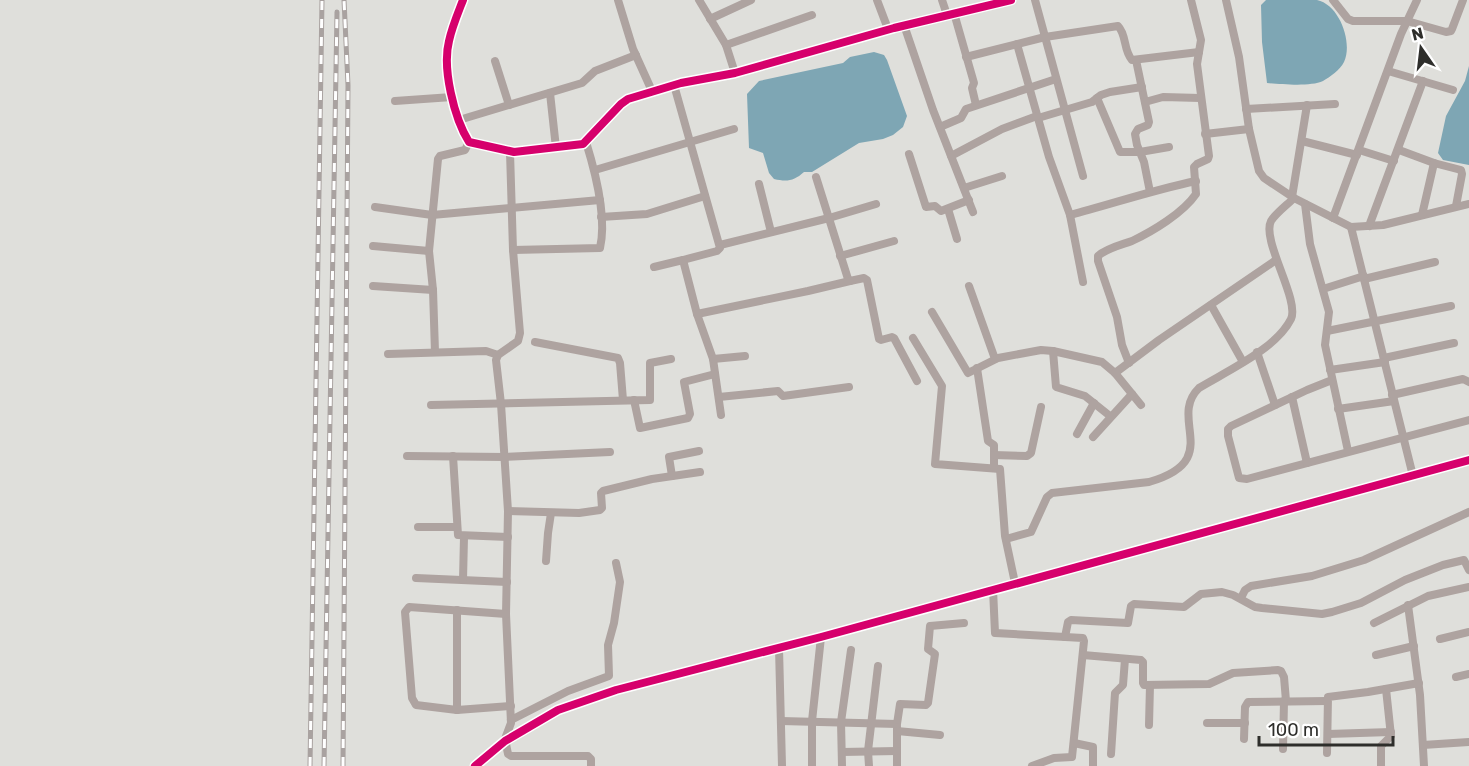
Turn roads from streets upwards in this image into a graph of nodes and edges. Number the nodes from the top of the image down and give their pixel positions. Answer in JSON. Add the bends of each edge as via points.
{"nodes":[{"id":1,"x":463,"y":0,"type":"edge"},
{"id":2,"x":618,"y":0,"type":"edge"},
{"id":3,"x":699,"y":0,"type":"edge"},
{"id":4,"x":751,"y":0,"type":"edge"},
{"id":5,"x":877,"y":0,"type":"edge"},
{"id":6,"x":942,"y":0,"type":"edge"},
{"id":7,"x":1011,"y":0,"type":"edge"},
{"id":8,"x":1035,"y":0,"type":"edge"},
{"id":9,"x":1191,"y":0,"type":"edge"},
{"id":10,"x":1226,"y":0,"type":"edge"},
{"id":11,"x":1333,"y":0,"type":"edge"},
{"id":12,"x":1417,"y":0,"type":"edge"},
{"id":13,"x":1463,"y":0,"type":"edge"},
{"id":14,"x":950,"y":14,"type":"junction"},
{"id":15,"x":812,"y":15,"type":"dead end"},
{"id":16,"x":710,"y":19,"type":"junction"},
{"id":17,"x":1407,"y":21,"type":"junction"},
{"id":18,"x":904,"y":26,"type":"junction"},
{"id":19,"x":888,"y":30,"type":"junction"},
{"id":20,"x":1045,"y":37,"type":"junction"},
{"id":21,"x":1017,"y":44,"type":"junction"},
{"id":22,"x":726,"y":45,"type":"junction"},
{"id":23,"x":1199,"y":52,"type":"junction"},
{"id":24,"x":636,"y":55,"type":"junction"},
{"id":25,"x":966,"y":57,"type":"junction"},
{"id":26,"x":1136,"y":60,"type":"junction"},
{"id":27,"x":495,"y":61,"type":"dead end"},
{"id":28,"x":1388,"y":71,"type":"junction"},
{"id":29,"x":735,"y":73,"type":"junction"},
{"id":30,"x":1056,"y":79,"type":"junction"},
{"id":31,"x":1423,"y":81,"type":"junction"},
{"id":32,"x":674,"y":85,"type":"junction"},
{"id":33,"x":1142,"y":87,"type":"junction"},
{"id":34,"x":1029,"y":88,"type":"junction"},
{"id":35,"x":1453,"y":90,"type":"dead end"},
{"id":36,"x":652,"y":91,"type":"junction"},
{"id":37,"x":550,"y":93,"type":"junction"},
{"id":38,"x":452,"y":97,"type":"junction"},
{"id":39,"x":1097,"y":98,"type":"junction"},
{"id":40,"x":1200,"y":98,"type":"junction"},
{"id":41,"x":395,"y":101,"type":"dead end"},
{"id":42,"x":1145,"y":102,"type":"junction"},
{"id":43,"x":1335,"y":104,"type":"dead end"},
{"id":44,"x":509,"y":105,"type":"junction"},
{"id":45,"x":976,"y":105,"type":"junction"},
{"id":46,"x":1307,"y":105,"type":"junction"},
{"id":47,"x":1246,"y":109,"type":"junction"},
{"id":48,"x":1065,"y":111,"type":"junction"},
{"id":49,"x":1037,"y":117,"type":"junction"},
{"id":50,"x":459,"y":120,"type":"junction"},
{"id":51,"x":940,"y":127,"type":"junction"},
{"id":52,"x":734,"y":129,"type":"dead end"},
{"id":53,"x":1249,"y":129,"type":"junction"},
{"id":54,"x":1205,"y":134,"type":"junction"},
{"id":55,"x":1302,"y":141,"type":"junction"},
{"id":56,"x":469,"y":142,"type":"junction"},
{"id":57,"x":586,"y":142,"type":"junction"},
{"id":58,"x":689,"y":142,"type":"junction"},
{"id":59,"x":1169,"y":147,"type":"dead end"},
{"id":60,"x":556,"y":148,"type":"junction"},
{"id":61,"x":1399,"y":150,"type":"junction"},
{"id":62,"x":510,"y":152,"type":"junction"},
{"id":63,"x":1140,"y":152,"type":"junction"},
{"id":64,"x":1358,"y":152,"type":"junction"},
{"id":65,"x":909,"y":154,"type":"dead end"},
{"id":66,"x":951,"y":156,"type":"junction"},
{"id":67,"x":1394,"y":161,"type":"junction"},
{"id":68,"x":1434,"y":163,"type":"junction"},
{"id":69,"x":595,"y":170,"type":"junction"},
{"id":70,"x":1002,"y":176,"type":"dead end"},
{"id":71,"x":1083,"y":176,"type":"dead end"},
{"id":72,"x":816,"y":177,"type":"dead end"},
{"id":73,"x":1196,"y":181,"type":"junction"},
{"id":74,"x":759,"y":184,"type":"dead end"},
{"id":75,"x":964,"y":188,"type":"junction"},
{"id":76,"x":1150,"y":192,"type":"junction"},
{"id":77,"x":705,"y":196,"type":"junction"},
{"id":78,"x":1293,"y":197,"type":"junction"},
{"id":79,"x":600,"y":200,"type":"junction"},
{"id":80,"x":969,"y":200,"type":"junction"},
{"id":81,"x":876,"y":204,"type":"dead end"},
{"id":82,"x":1305,"y":204,"type":"junction"},
{"id":83,"x":1469,"y":204,"type":"edge"},
{"id":84,"x":1456,"y":206,"type":"junction"},
{"id":85,"x":375,"y":207,"type":"dead end"},
{"id":86,"x":512,"y":207,"type":"junction"},
{"id":87,"x":948,"y":209,"type":"junction"},
{"id":88,"x":974,"y":212,"type":"dead end"},
{"id":89,"x":432,"y":215,"type":"junction"},
{"id":90,"x":1070,"y":215,"type":"junction"},
{"id":91,"x":1422,"y":215,"type":"junction"},
{"id":92,"x":601,"y":217,"type":"junction"},
{"id":93,"x":829,"y":218,"type":"junction"},
{"id":94,"x":1333,"y":218,"type":"junction"},
{"id":95,"x":1369,"y":226,"type":"junction"},
{"id":96,"x":1351,"y":227,"type":"junction"},
{"id":97,"x":771,"y":232,"type":"junction"},
{"id":98,"x":957,"y":238,"type":"dead end"},
{"id":99,"x":894,"y":242,"type":"dead end"},
{"id":100,"x":720,"y":245,"type":"junction"},
{"id":101,"x":373,"y":246,"type":"dead end"},
{"id":102,"x":513,"y":250,"type":"junction"},
{"id":103,"x":429,"y":251,"type":"junction"},
{"id":104,"x":840,"y":256,"type":"junction"},
{"id":105,"x":683,"y":260,"type":"junction"},
{"id":106,"x":1276,"y":260,"type":"junction"},
{"id":107,"x":1436,"y":262,"type":"dead end"},
{"id":108,"x":654,"y":267,"type":"dead end"},
{"id":109,"x":1364,"y":278,"type":"junction"},
{"id":110,"x":850,"y":281,"type":"junction"},
{"id":111,"x":1083,"y":282,"type":"dead end"},
{"id":112,"x":373,"y":286,"type":"dead end"},
{"id":113,"x":969,"y":286,"type":"dead end"},
{"id":114,"x":1323,"y":289,"type":"junction"},
{"id":115,"x":433,"y":290,"type":"junction"},
{"id":116,"x":1211,"y":305,"type":"junction"},
{"id":117,"x":1451,"y":306,"type":"dead end"},
{"id":118,"x":932,"y":312,"type":"dead end"},
{"id":119,"x":697,"y":314,"type":"junction"},
{"id":120,"x":1375,"y":322,"type":"junction"},
{"id":121,"x":1327,"y":331,"type":"junction"},
{"id":122,"x":914,"y":338,"type":"dead end"},
{"id":123,"x":535,"y":342,"type":"dead end"},
{"id":124,"x":1454,"y":343,"type":"dead end"},
{"id":125,"x":1053,"y":351,"type":"junction"},
{"id":126,"x":435,"y":352,"type":"junction"},
{"id":127,"x":1257,"y":352,"type":"junction"},
{"id":128,"x":388,"y":354,"type":"dead end"},
{"id":129,"x":498,"y":355,"type":"junction"},
{"id":130,"x":745,"y":356,"type":"dead end"},
{"id":131,"x":671,"y":359,"type":"dead end"},
{"id":132,"x":713,"y":359,"type":"junction"},
{"id":133,"x":995,"y":359,"type":"junction"},
{"id":134,"x":1384,"y":360,"type":"junction"},
{"id":135,"x":1243,"y":362,"type":"junction"},
{"id":136,"x":1129,"y":363,"type":"junction"},
{"id":137,"x":977,"y":368,"type":"junction"},
{"id":138,"x":1330,"y":370,"type":"junction"},
{"id":139,"x":1115,"y":373,"type":"junction"},
{"id":140,"x":715,"y":374,"type":"junction"},
{"id":141,"x":1332,"y":380,"type":"junction"},
{"id":142,"x":917,"y":381,"type":"dead end"},
{"id":143,"x":1469,"y":382,"type":"edge"},
{"id":144,"x":849,"y":387,"type":"dead end"},
{"id":145,"x":1132,"y":394,"type":"junction"},
{"id":146,"x":718,"y":397,"type":"junction"},
{"id":147,"x":1292,"y":397,"type":"junction"},
{"id":148,"x":1393,"y":398,"type":"junction"},
{"id":149,"x":623,"y":400,"type":"junction"},
{"id":150,"x":634,"y":400,"type":"junction"},
{"id":151,"x":1094,"y":403,"type":"junction"},
{"id":152,"x":501,"y":404,"type":"junction"},
{"id":153,"x":431,"y":405,"type":"dead end"},
{"id":154,"x":1141,"y":405,"type":"dead end"},
{"id":155,"x":1275,"y":405,"type":"junction"},
{"id":156,"x":1041,"y":407,"type":"dead end"},
{"id":157,"x":1338,"y":409,"type":"junction"},
{"id":158,"x":721,"y":416,"type":"dead end"},
{"id":159,"x":1110,"y":416,"type":"junction"},
{"id":160,"x":1469,"y":420,"type":"edge"},
{"id":161,"x":1077,"y":434,"type":"dead end"},
{"id":162,"x":1402,"y":436,"type":"junction"},
{"id":163,"x":1093,"y":437,"type":"dead end"},
{"id":164,"x":699,"y":451,"type":"dead end"},
{"id":165,"x":1348,"y":451,"type":"junction"},
{"id":166,"x":610,"y":452,"type":"dead end"},
{"id":167,"x":994,"y":455,"type":"junction"},
{"id":168,"x":407,"y":456,"type":"dead end"},
{"id":169,"x":453,"y":456,"type":"junction"},
{"id":170,"x":505,"y":457,"type":"junction"},
{"id":171,"x":1469,"y":460,"type":"edge"},
{"id":172,"x":1307,"y":463,"type":"junction"},
{"id":173,"x":994,"y":468,"type":"junction"},
{"id":174,"x":700,"y":472,"type":"dead end"},
{"id":175,"x":672,"y":476,"type":"junction"},
{"id":176,"x":1413,"y":476,"type":"junction"},
{"id":177,"x":508,"y":511,"type":"junction"},
{"id":178,"x":1469,"y":512,"type":"edge"},
{"id":179,"x":551,"y":513,"type":"junction"},
{"id":180,"x":418,"y":527,"type":"dead end"},
{"id":181,"x":456,"y":527,"type":"junction"},
{"id":182,"x":464,"y":537,"type":"junction"},
{"id":183,"x":508,"y":537,"type":"junction"},
{"id":184,"x":1006,"y":539,"type":"junction"},
{"id":185,"x":546,"y":561,"type":"dead end"},
{"id":186,"x":616,"y":563,"type":"dead end"},
{"id":187,"x":1469,"y":567,"type":"edge"},
{"id":188,"x":416,"y":578,"type":"dead end"},
{"id":189,"x":463,"y":580,"type":"junction"},
{"id":190,"x":507,"y":582,"type":"junction"},
{"id":191,"x":1015,"y":584,"type":"junction"},
{"id":192,"x":1469,"y":586,"type":"edge"},
{"id":193,"x":993,"y":589,"type":"junction"},
{"id":194,"x":1241,"y":598,"type":"junction"},
{"id":195,"x":1408,"y":605,"type":"junction"},
{"id":196,"x":458,"y":610,"type":"junction"},
{"id":197,"x":506,"y":614,"type":"junction"},
{"id":198,"x":964,"y":623,"type":"dead end"},
{"id":199,"x":1374,"y":623,"type":"dead end"},
{"id":200,"x":1469,"y":632,"type":"edge"},
{"id":201,"x":821,"y":636,"type":"junction"},
{"id":202,"x":1065,"y":638,"type":"junction"},
{"id":203,"x":1440,"y":639,"type":"dead end"},
{"id":204,"x":1414,"y":646,"type":"junction"},
{"id":205,"x":779,"y":648,"type":"junction"},
{"id":206,"x":851,"y":650,"type":"dead end"},
{"id":207,"x":1083,"y":655,"type":"junction"},
{"id":208,"x":1376,"y":655,"type":"dead end"},
{"id":209,"x":1125,"y":659,"type":"junction"},
{"id":210,"x":878,"y":666,"type":"dead end"},
{"id":211,"x":1469,"y":674,"type":"edge"},
{"id":212,"x":1456,"y":677,"type":"dead end"},
{"id":213,"x":1419,"y":682,"type":"junction"},
{"id":214,"x":1150,"y":685,"type":"junction"},
{"id":215,"x":1386,"y":689,"type":"junction"},
{"id":216,"x":1285,"y":701,"type":"junction"},
{"id":217,"x":1327,"y":701,"type":"junction"},
{"id":218,"x":511,"y":706,"type":"junction"},
{"id":219,"x":457,"y":710,"type":"junction"},
{"id":220,"x":511,"y":720,"type":"junction"},
{"id":221,"x":782,"y":721,"type":"junction"},
{"id":222,"x":812,"y":721,"type":"junction"},
{"id":223,"x":841,"y":722,"type":"junction"},
{"id":224,"x":871,"y":723,"type":"junction"},
{"id":225,"x":1207,"y":723,"type":"dead end"},
{"id":226,"x":1245,"y":723,"type":"junction"},
{"id":227,"x":1149,"y":725,"type":"dead end"},
{"id":228,"x":897,"y":727,"type":"junction"},
{"id":229,"x":1391,"y":732,"type":"junction"},
{"id":230,"x":1328,"y":734,"type":"junction"},
{"id":231,"x":939,"y":735,"type":"dead end"},
{"id":232,"x":1244,"y":739,"type":"dead end"},
{"id":233,"x":505,"y":741,"type":"junction"},
{"id":234,"x":1074,"y":742,"type":"junction"},
{"id":235,"x":1469,"y":742,"type":"edge"},
{"id":236,"x":1423,"y":745,"type":"junction"},
{"id":237,"x":1283,"y":749,"type":"dead end"},
{"id":238,"x":868,"y":751,"type":"junction"},
{"id":239,"x":897,"y":751,"type":"junction"},
{"id":240,"x":842,"y":752,"type":"junction"},
{"id":241,"x":1327,"y":753,"type":"dead end"},
{"id":242,"x":1111,"y":754,"type":"dead end"},
{"id":243,"x":1073,"y":762,"type":"edge"},
{"id":244,"x":475,"y":766,"type":"edge"},
{"id":245,"x":591,"y":766,"type":"edge"},
{"id":246,"x":782,"y":766,"type":"edge"},
{"id":247,"x":812,"y":766,"type":"edge"},
{"id":248,"x":842,"y":766,"type":"edge"},
{"id":249,"x":869,"y":766,"type":"edge"},
{"id":250,"x":897,"y":766,"type":"edge"},
{"id":251,"x":1032,"y":766,"type":"edge"},
{"id":252,"x":1093,"y":766,"type":"edge"},
{"id":253,"x":1381,"y":766,"type":"edge"},
{"id":254,"x":1424,"y":766,"type":"edge"}],
"edges":[{"from":1,"to":38,"type":"street","via":[[449,42],[447,61]]},
{"from":2,"to":24,"type":"street"},
{"from":3,"to":16,"type":"street"},
{"from":4,"to":16,"type":"street"},
{"from":5,"to":19,"type":"street"},
{"from":6,"to":14,"type":"street"},
{"from":7,"to":14,"type":"street"},
{"from":8,"to":20,"type":"street"},
{"from":9,"to":23,"type":"street","via":[[1201,40]]},
{"from":10,"to":47,"type":"street"},
{"from":11,"to":17,"type":"street","via":[[1353,21]]},
{"from":12,"to":17,"type":"street"},
{"from":13,"to":17,"type":"street","via":[[1449,32]]},
{"from":14,"to":18,"type":"street"},
{"from":14,"to":25,"type":"street"},
{"from":15,"to":22,"type":"street"},
{"from":16,"to":22,"type":"street"},
{"from":17,"to":28,"type":"street"},
{"from":18,"to":19,"type":"street"},
{"from":18,"to":51,"type":"street"},
{"from":19,"to":29,"type":"street"},
{"from":20,"to":21,"type":"street"},
{"from":20,"to":26,"type":"street","via":[[1118,26],[1129,58]]},
{"from":20,"to":30,"type":"street"},
{"from":21,"to":25,"type":"street"},
{"from":21,"to":34,"type":"street"},
{"from":22,"to":29,"type":"street"},
{"from":23,"to":26,"type":"street"},
{"from":23,"to":40,"type":"street","via":[[1196,60]]},
{"from":24,"to":36,"type":"street"},
{"from":24,"to":37,"type":"street","via":[[595,71],[582,83]]},
{"from":25,"to":45,"type":"street"},
{"from":26,"to":33,"type":"street"},
{"from":27,"to":44,"type":"street"},
{"from":28,"to":31,"type":"street"},
{"from":28,"to":64,"type":"street"},
{"from":29,"to":32,"type":"street"},
{"from":30,"to":34,"type":"street"},
{"from":30,"to":48,"type":"street"},
{"from":31,"to":35,"type":"street"},
{"from":31,"to":61,"type":"street"},
{"from":32,"to":36,"type":"street"},
{"from":32,"to":58,"type":"street"},
{"from":33,"to":39,"type":"street"},
{"from":33,"to":42,"type":"street"},
{"from":34,"to":45,"type":"street"},
{"from":34,"to":49,"type":"street"},
{"from":36,"to":57,"type":"street","via":[[624,101]]},
{"from":37,"to":44,"type":"street"},
{"from":37,"to":60,"type":"street"},
{"from":38,"to":41,"type":"street"},
{"from":38,"to":50,"type":"street"},
{"from":39,"to":48,"type":"street"},
{"from":39,"to":63,"type":"street","via":[[1118,150]]},
{"from":40,"to":42,"type":"street","via":[[1163,97]]},
{"from":40,"to":54,"type":"street"},
{"from":42,"to":63,"type":"street","via":[[1149,124],[1135,134]]},
{"from":43,"to":46,"type":"street"},
{"from":44,"to":50,"type":"street"},
{"from":45,"to":51,"type":"street","via":[[965,110],[962,118]]},
{"from":46,"to":47,"type":"street"},
{"from":46,"to":55,"type":"street"},
{"from":47,"to":53,"type":"street"},
{"from":48,"to":49,"type":"street"},
{"from":48,"to":71,"type":"street"},
{"from":49,"to":66,"type":"street","via":[[1002,129]]},
{"from":49,"to":90,"type":"street"},
{"from":50,"to":56,"type":"street"},
{"from":51,"to":66,"type":"street"},
{"from":52,"to":58,"type":"street"},
{"from":53,"to":54,"type":"street"},
{"from":53,"to":78,"type":"street","via":[[1261,175]]},
{"from":54,"to":73,"type":"street","via":[[1208,159],[1195,165]]},
{"from":55,"to":64,"type":"street"},
{"from":55,"to":78,"type":"street"},
{"from":56,"to":62,"type":"street"},
{"from":56,"to":89,"type":"street","via":[[465,150],[439,157]]},
{"from":57,"to":60,"type":"street"},
{"from":57,"to":69,"type":"street"},
{"from":58,"to":69,"type":"street"},
{"from":58,"to":77,"type":"street"},
{"from":59,"to":63,"type":"street"},
{"from":60,"to":62,"type":"street"},
{"from":61,"to":67,"type":"street"},
{"from":61,"to":68,"type":"street"},
{"from":62,"to":86,"type":"street"},
{"from":63,"to":76,"type":"street"},
{"from":64,"to":67,"type":"street"},
{"from":64,"to":94,"type":"street"},
{"from":65,"to":87,"type":"street","via":[[925,206],[935,206],[940,211]]},
{"from":66,"to":75,"type":"street"},
{"from":67,"to":95,"type":"street"},
{"from":68,"to":84,"type":"street","via":[[1462,171]]},
{"from":68,"to":91,"type":"street"},
{"from":69,"to":79,"type":"street"},
{"from":70,"to":75,"type":"street"},
{"from":72,"to":93,"type":"street"},
{"from":73,"to":76,"type":"street"},
{"from":73,"to":136,"type":"street","via":[[1194,197],[1160,225],[1098,256]]},
{"from":74,"to":97,"type":"street"},
{"from":75,"to":80,"type":"street"},
{"from":76,"to":90,"type":"street"},
{"from":77,"to":92,"type":"street","via":[[647,214]]},
{"from":77,"to":100,"type":"street"},
{"from":78,"to":82,"type":"street"},
{"from":78,"to":106,"type":"street","via":[[1270,224]]},
{"from":79,"to":86,"type":"street"},
{"from":79,"to":92,"type":"street"},
{"from":80,"to":87,"type":"street"},
{"from":80,"to":88,"type":"street"},
{"from":81,"to":93,"type":"street"},
{"from":82,"to":94,"type":"street"},
{"from":82,"to":114,"type":"street","via":[[1308,234]]},
{"from":83,"to":84,"type":"street"},
{"from":84,"to":91,"type":"street"},
{"from":85,"to":89,"type":"street"},
{"from":86,"to":89,"type":"street"},
{"from":86,"to":102,"type":"street"},
{"from":87,"to":98,"type":"street"},
{"from":89,"to":103,"type":"street"},
{"from":90,"to":111,"type":"street"},
{"from":91,"to":95,"type":"street"},
{"from":92,"to":102,"type":"street","via":[[600,248]]},
{"from":93,"to":97,"type":"street"},
{"from":93,"to":104,"type":"street"},
{"from":94,"to":96,"type":"street"},
{"from":95,"to":96,"type":"street"},
{"from":96,"to":109,"type":"street"},
{"from":97,"to":100,"type":"street"},
{"from":99,"to":104,"type":"street"},
{"from":100,"to":105,"type":"street","via":[[717,251]]},
{"from":101,"to":103,"type":"street"},
{"from":102,"to":129,"type":"street","via":[[519,338]]},
{"from":103,"to":115,"type":"street"},
{"from":104,"to":110,"type":"street"},
{"from":105,"to":108,"type":"street"},
{"from":105,"to":119,"type":"street"},
{"from":106,"to":116,"type":"street"},
{"from":106,"to":127,"type":"street","via":[[1293,305],[1292,316],[1270,343]]},
{"from":107,"to":109,"type":"street"},
{"from":109,"to":114,"type":"street"},
{"from":109,"to":120,"type":"street"},
{"from":110,"to":119,"type":"street"},
{"from":110,"to":142,"type":"street","via":[[866,279],[879,339],[894,338]]},
{"from":112,"to":115,"type":"street"},
{"from":113,"to":133,"type":"street"},
{"from":114,"to":121,"type":"street","via":[[1329,312]]},
{"from":115,"to":126,"type":"street"},
{"from":116,"to":135,"type":"street"},
{"from":116,"to":136,"type":"street"},
{"from":117,"to":120,"type":"street"},
{"from":118,"to":137,"type":"street","via":[[967,372]]},
{"from":119,"to":132,"type":"street"},
{"from":120,"to":121,"type":"street"},
{"from":120,"to":134,"type":"street"},
{"from":121,"to":138,"type":"street","via":[[1325,345]]},
{"from":122,"to":173,"type":"street","via":[[942,386],[936,464]]},
{"from":123,"to":149,"type":"street","via":[[618,358]]},
{"from":124,"to":134,"type":"street"},
{"from":125,"to":133,"type":"street"},
{"from":125,"to":139,"type":"street","via":[[1099,361]]},
{"from":125,"to":151,"type":"street","via":[[1056,387],[1082,394]]},
{"from":126,"to":128,"type":"street"},
{"from":126,"to":129,"type":"street","via":[[486,351]]},
{"from":127,"to":135,"type":"street"},
{"from":127,"to":155,"type":"street"},
{"from":129,"to":152,"type":"street"},
{"from":130,"to":132,"type":"street"},
{"from":131,"to":150,"type":"street","via":[[650,363],[651,399]]},
{"from":132,"to":140,"type":"street"},
{"from":133,"to":137,"type":"street"},
{"from":134,"to":138,"type":"street"},
{"from":134,"to":148,"type":"street"},
{"from":135,"to":184,"type":"street","via":[[1192,394],[1190,452],[1182,465],[1149,482],[1052,493],[1031,532]]},
{"from":136,"to":139,"type":"street"},
{"from":137,"to":167,"type":"street","via":[[988,441],[994,445]]},
{"from":138,"to":141,"type":"street"},
{"from":139,"to":145,"type":"street"},
{"from":140,"to":146,"type":"street"},
{"from":140,"to":150,"type":"street","via":[[684,382],[688,418],[640,428]]},
{"from":141,"to":147,"type":"street"},
{"from":141,"to":157,"type":"street"},
{"from":143,"to":148,"type":"street","via":[[1463,379]]},
{"from":144,"to":146,"type":"street","via":[[783,396],[778,391]]},
{"from":145,"to":154,"type":"street"},
{"from":145,"to":159,"type":"street"},
{"from":146,"to":158,"type":"street"},
{"from":147,"to":155,"type":"street"},
{"from":147,"to":172,"type":"street"},
{"from":148,"to":157,"type":"street"},
{"from":148,"to":162,"type":"street"},
{"from":149,"to":150,"type":"street"},
{"from":149,"to":152,"type":"street"},
{"from":151,"to":159,"type":"street"},
{"from":151,"to":161,"type":"street"},
{"from":152,"to":153,"type":"street"},
{"from":152,"to":170,"type":"street"},
{"from":155,"to":172,"type":"street","via":[[1228,429],[1239,478]]},
{"from":156,"to":167,"type":"street","via":[[1032,453]]},
{"from":157,"to":165,"type":"street"},
{"from":159,"to":163,"type":"street"},
{"from":160,"to":162,"type":"street"},
{"from":162,"to":165,"type":"street"},
{"from":162,"to":176,"type":"street"},
{"from":164,"to":175,"type":"street","via":[[669,457]]},
{"from":165,"to":172,"type":"street"},
{"from":166,"to":170,"type":"street"},
{"from":167,"to":173,"type":"street"},
{"from":168,"to":169,"type":"street"},
{"from":169,"to":170,"type":"street"},
{"from":169,"to":181,"type":"street"},
{"from":170,"to":177,"type":"street"},
{"from":171,"to":176,"type":"street"},
{"from":173,"to":184,"type":"street","via":[[1000,470]]},
{"from":174,"to":175,"type":"street"},
{"from":175,"to":179,"type":"street","via":[[601,492],[600,510]]},
{"from":176,"to":191,"type":"street"},
{"from":177,"to":179,"type":"street"},
{"from":177,"to":183,"type":"street"},
{"from":178,"to":194,"type":"street","via":[[1364,561],[1312,576],[1251,586]]},
{"from":179,"to":185,"type":"street"},
{"from":180,"to":181,"type":"street"},
{"from":181,"to":182,"type":"street","via":[[458,535]]},
{"from":182,"to":183,"type":"street"},
{"from":182,"to":189,"type":"street"},
{"from":183,"to":190,"type":"street"},
{"from":184,"to":191,"type":"street"},
{"from":186,"to":220,"type":"street","via":[[620,582],[608,645],[609,676],[568,691]]},
{"from":187,"to":194,"type":"street","via":[[1464,560],[1443,565],[1405,579],[1347,609],[1322,614],[1262,608]]},
{"from":188,"to":189,"type":"street"},
{"from":189,"to":190,"type":"street"},
{"from":190,"to":197,"type":"street"},
{"from":191,"to":193,"type":"street"},
{"from":192,"to":195,"type":"street"},
{"from":193,"to":201,"type":"street"},
{"from":193,"to":202,"type":"street","via":[[995,633]]},
{"from":194,"to":202,"type":"street","via":[[1213,592],[1201,594],[1184,607],[1134,604],[1128,623],[1071,620]]},
{"from":195,"to":199,"type":"street"},
{"from":195,"to":204,"type":"street"},
{"from":196,"to":197,"type":"street"},
{"from":196,"to":219,"type":"street"},
{"from":196,"to":219,"type":"street","via":[[409,607],[405,612],[413,703]]},
{"from":197,"to":218,"type":"street"},
{"from":198,"to":228,"type":"street","via":[[929,627],[928,648],[935,654],[928,703],[900,704]]},
{"from":200,"to":203,"type":"street"},
{"from":201,"to":205,"type":"street"},
{"from":201,"to":222,"type":"street"},
{"from":202,"to":207,"type":"street","via":[[1084,639]]},
{"from":204,"to":208,"type":"street"},
{"from":204,"to":213,"type":"street"},
{"from":205,"to":221,"type":"street"},
{"from":205,"to":233,"type":"street","via":[[562,708]]},
{"from":206,"to":223,"type":"street"},
{"from":207,"to":209,"type":"street"},
{"from":207,"to":234,"type":"street"},
{"from":209,"to":214,"type":"street","via":[[1142,661],[1143,684]]},
{"from":209,"to":242,"type":"street","via":[[1123,685],[1115,693]]},
{"from":210,"to":224,"type":"street"},
{"from":211,"to":212,"type":"street"},
{"from":213,"to":215,"type":"street"},
{"from":213,"to":236,"type":"street"},
{"from":214,"to":216,"type":"street","via":[[1209,684],[1233,673],[1278,670],[1284,677]]},
{"from":214,"to":227,"type":"street"},
{"from":215,"to":217,"type":"street","via":[[1333,695]]},
{"from":215,"to":229,"type":"street"},
{"from":216,"to":217,"type":"street"},
{"from":216,"to":226,"type":"street","via":[[1248,702]]},
{"from":216,"to":237,"type":"street"},
{"from":217,"to":230,"type":"street"},
{"from":218,"to":219,"type":"street"},
{"from":218,"to":220,"type":"street"},
{"from":220,"to":233,"type":"street"},
{"from":221,"to":222,"type":"street"},
{"from":221,"to":246,"type":"street"},
{"from":222,"to":223,"type":"street"},
{"from":222,"to":247,"type":"street"},
{"from":223,"to":224,"type":"street"},
{"from":223,"to":240,"type":"street"},
{"from":224,"to":228,"type":"street"},
{"from":224,"to":238,"type":"street"},
{"from":225,"to":226,"type":"street"},
{"from":226,"to":232,"type":"street"},
{"from":228,"to":231,"type":"street"},
{"from":228,"to":239,"type":"street"},
{"from":229,"to":230,"type":"street"},
{"from":229,"to":253,"type":"street","via":[[1390,739],[1381,746]]},
{"from":230,"to":241,"type":"street"},
{"from":233,"to":244,"type":"street"},
{"from":233,"to":245,"type":"street","via":[[511,756],[588,756]]},
{"from":234,"to":243,"type":"street"},
{"from":234,"to":252,"type":"street","via":[[1093,747]]},
{"from":235,"to":236,"type":"street"},
{"from":236,"to":254,"type":"street"},
{"from":238,"to":239,"type":"street"},
{"from":238,"to":240,"type":"street"},
{"from":238,"to":249,"type":"street"},
{"from":239,"to":250,"type":"street"},
{"from":240,"to":248,"type":"street"},
{"from":243,"to":251,"type":"street","via":[[1054,758]]}]}
